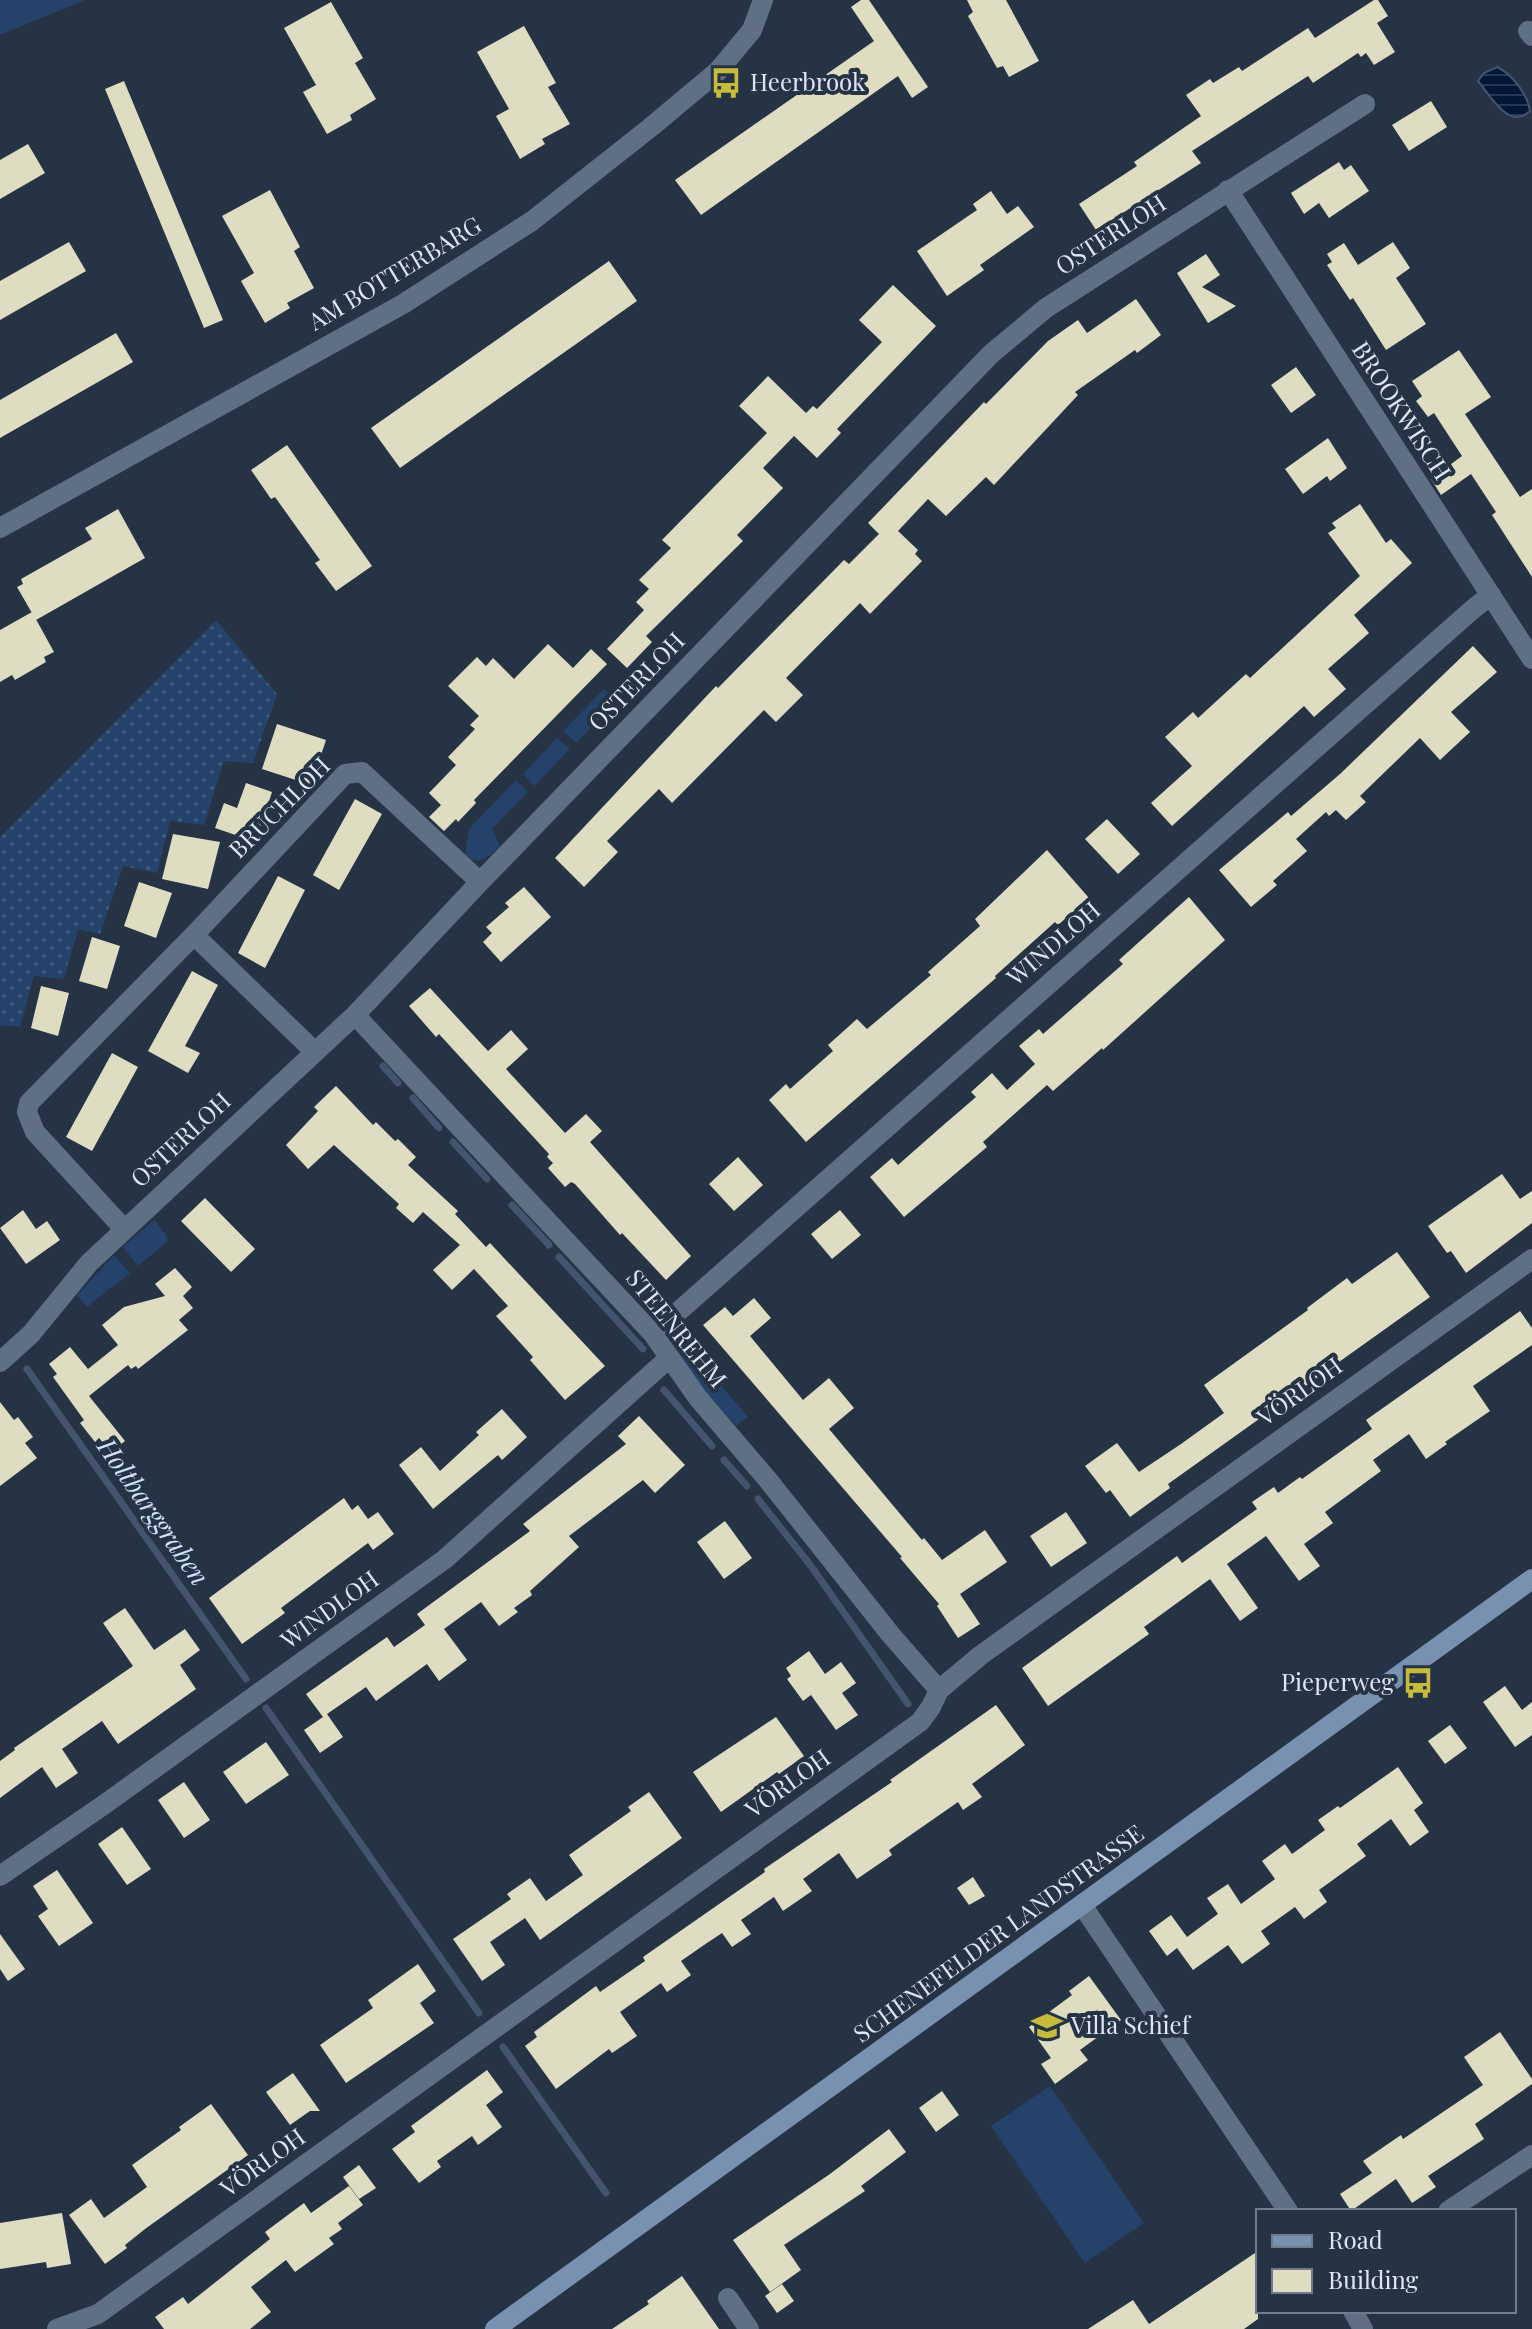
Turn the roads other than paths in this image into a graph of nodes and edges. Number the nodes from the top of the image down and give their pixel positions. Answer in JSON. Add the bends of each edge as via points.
{"nodes":[{"id":1,"x":763,"y":0,"type":"edge"},
{"id":2,"x":1365,"y":104,"type":"dead end"},
{"id":3,"x":1228,"y":190,"type":"junction"},
{"id":4,"x":0,"y":528,"type":"edge"},
{"id":5,"x":1491,"y":595,"type":"junction"},
{"id":6,"x":1532,"y":659,"type":"edge"},
{"id":7,"x":480,"y":882,"type":"junction"},
{"id":8,"x":194,"y":935,"type":"junction"},
{"id":9,"x":355,"y":1015,"type":"junction"},
{"id":10,"x":315,"y":1052,"type":"junction"},
{"id":11,"x":124,"y":1229,"type":"junction"},
{"id":12,"x":1532,"y":1259,"type":"edge"},
{"id":13,"x":653,"y":1334,"type":"junction"},
{"id":14,"x":669,"y":1358,"type":"junction"},
{"id":15,"x":0,"y":1362,"type":"edge"},
{"id":16,"x":1532,"y":1579,"type":"edge"},
{"id":17,"x":939,"y":1690,"type":"junction"},
{"id":18,"x":0,"y":1876,"type":"edge"},
{"id":19,"x":1082,"y":1905,"type":"junction"},
{"id":20,"x":1532,"y":2155,"type":"edge"},
{"id":21,"x":1287,"y":2209,"type":"edge"},
{"id":22,"x":1451,"y":2209,"type":"edge"},
{"id":23,"x":728,"y":2298,"type":"dead end"},
{"id":24,"x":57,"y":2329,"type":"edge"},
{"id":25,"x":495,"y":2329,"type":"edge"},
{"id":26,"x":749,"y":2329,"type":"edge"}],
"edges":[{"from":1,"to":4,"type":"street","name":"AM BOTTERBARG","via":[[752,30],[718,71],[532,221],[403,304]]},
{"from":2,"to":3,"type":"street","name":"OSTERLOH"},
{"from":3,"to":5,"type":"street","name":"BROOKWISCH"},
{"from":3,"to":7,"type":"street","name":"OSTERLOH","via":[[1046,308],[991,354]]},
{"from":5,"to":6,"type":"street","name":"BROOKWISCH"},
{"from":5,"to":13,"type":"street","name":"WINDLOH"},
{"from":7,"to":8,"type":"street","name":"BRUCHLOH","via":[[362,772],[345,774]]},
{"from":7,"to":9,"type":"street","name":"OSTERLOH"},
{"from":8,"to":10,"type":"street"},
{"from":8,"to":11,"type":"street","name":"BRUCHLOH","via":[[35,1094],[27,1112],[35,1132]]},
{"from":9,"to":10,"type":"street","name":"OSTERLOH"},
{"from":9,"to":13,"type":"street","name":"STEENREHM"},
{"from":10,"to":11,"type":"street","name":"OSTERLOH"},
{"from":11,"to":15,"type":"street","name":"OSTERLOH"},
{"from":12,"to":17,"type":"street","name":"VÖRLOH"},
{"from":13,"to":14,"type":"street","name":"STEENREHM"},
{"from":14,"to":17,"type":"street","name":"STEENREHM"},
{"from":14,"to":18,"type":"street","name":"WINDLOH","via":[[445,1559]]},
{"from":16,"to":19,"type":"main road","name":"SCHENEFELDER LANDSTRASSE"},
{"from":17,"to":24,"type":"street","name":"VÖRLOH","via":[[920,1722],[98,2314]]},
{"from":19,"to":21,"type":"street"},
{"from":19,"to":25,"type":"main road","name":"SCHENEFELDER LANDSTRASSE"},
{"from":20,"to":22,"type":"street"},
{"from":23,"to":26,"type":"street"}]}
